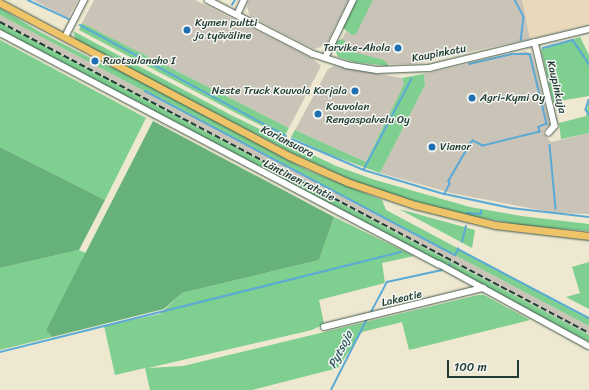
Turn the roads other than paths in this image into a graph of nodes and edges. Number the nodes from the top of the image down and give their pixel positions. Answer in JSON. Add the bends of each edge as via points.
{"nodes":[{"id":1,"x":84,"y":0,"type":"edge"},
{"id":2,"x":208,"y":0,"type":"edge"},
{"id":3,"x":244,"y":0,"type":"edge"},
{"id":4,"x":353,"y":0,"type":"edge"},
{"id":5,"x":0,"y":3,"type":"edge"},
{"id":6,"x":237,"y":15,"type":"junction"},
{"id":7,"x":589,"y":29,"type":"edge"},
{"id":8,"x":0,"y":34,"type":"edge"},
{"id":9,"x":65,"y":38,"type":"junction"},
{"id":10,"x":535,"y":42,"type":"junction"},
{"id":11,"x":325,"y":58,"type":"junction"},
{"id":12,"x":548,"y":133,"type":"dead end"},
{"id":13,"x":588,"y":235,"type":"edge"},
{"id":14,"x":483,"y":288,"type":"junction"},
{"id":15,"x":324,"y":327,"type":"dead end"},
{"id":16,"x":589,"y":346,"type":"edge"}],
"edges":[{"from":1,"to":9,"type":"street"},
{"from":2,"to":6,"type":"street","name":"Kaupinkatu"},
{"from":3,"to":6,"type":"street"},
{"from":4,"to":11,"type":"street"},
{"from":5,"to":9,"type":"main road","name":"Koriansuora"},
{"from":6,"to":11,"type":"street","name":"Kaupinkatu"},
{"from":7,"to":10,"type":"street","name":"Kaupinkatu"},
{"from":8,"to":14,"type":"street","name":"Läntinen ratatie"},
{"from":9,"to":13,"type":"main road","name":"Koriansuora","via":[[289,156],[347,182],[415,205],[495,225]]},
{"from":10,"to":11,"type":"street","name":"Kaupinkatu","via":[[412,70],[377,70]]},
{"from":10,"to":12,"type":"street","name":"Kaupinkuja","via":[[555,126]]},
{"from":14,"to":15,"type":"street","name":"Lakeatie"},
{"from":14,"to":16,"type":"street","name":"Läntinen ratatie"}]}
